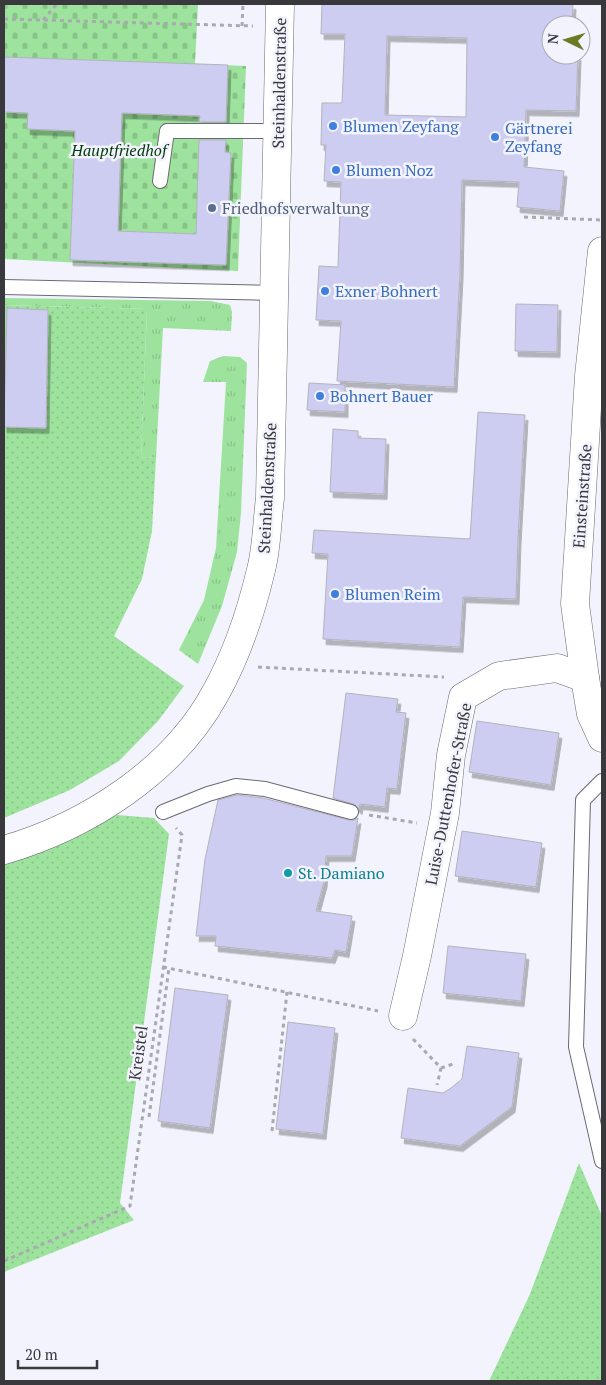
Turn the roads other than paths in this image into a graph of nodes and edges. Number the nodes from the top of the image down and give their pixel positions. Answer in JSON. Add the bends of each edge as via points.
{"nodes":[{"id":1,"x":280,"y":4,"type":"edge"},
{"id":2,"x":278,"y":131,"type":"junction"},
{"id":3,"x":160,"y":181,"type":"dead end"},
{"id":4,"x":602,"y":251,"type":"edge"},
{"id":5,"x":4,"y":287,"type":"edge"},
{"id":6,"x":274,"y":293,"type":"junction"},
{"id":7,"x":585,"y":678,"type":"junction"},
{"id":8,"x":602,"y":738,"type":"edge"},
{"id":9,"x":602,"y":780,"type":"edge"},
{"id":10,"x":163,"y":812,"type":"road end"},
{"id":11,"x":350,"y":812,"type":"road end"},
{"id":12,"x":4,"y":850,"type":"edge"},
{"id":13,"x":406,"y":1025,"type":"road end"},
{"id":14,"x":602,"y":1161,"type":"edge"}],
"edges":[{"from":1,"to":2,"type":"street","name":"Steinhaldenstraße"},
{"from":2,"to":3,"type":"lane","via":[[167,131]]},
{"from":2,"to":6,"type":"street","name":"Steinhaldenstraße"},
{"from":4,"to":7,"type":"street","name":"Einsteinstraße","via":[[589,376],[575,604]]},
{"from":5,"to":6,"type":"lane"},
{"from":6,"to":12,"type":"street","name":"Steinhaldenstraße","via":[[270,498],[262,568],[234,658],[192,728],[139,783],[87,816],[26,844]]},
{"from":7,"to":8,"type":"street","name":"Einsteinstraße","via":[[591,714]]},
{"from":7,"to":13,"type":"street","name":"Luise-Duttenhofer-Straße","via":[[557,668],[500,676],[463,698]]},
{"from":9,"to":14,"type":"lane","via":[[583,800],[576,1047]]},
{"from":10,"to":11,"type":"lane","via":[[236,786],[266,789]]}]}
